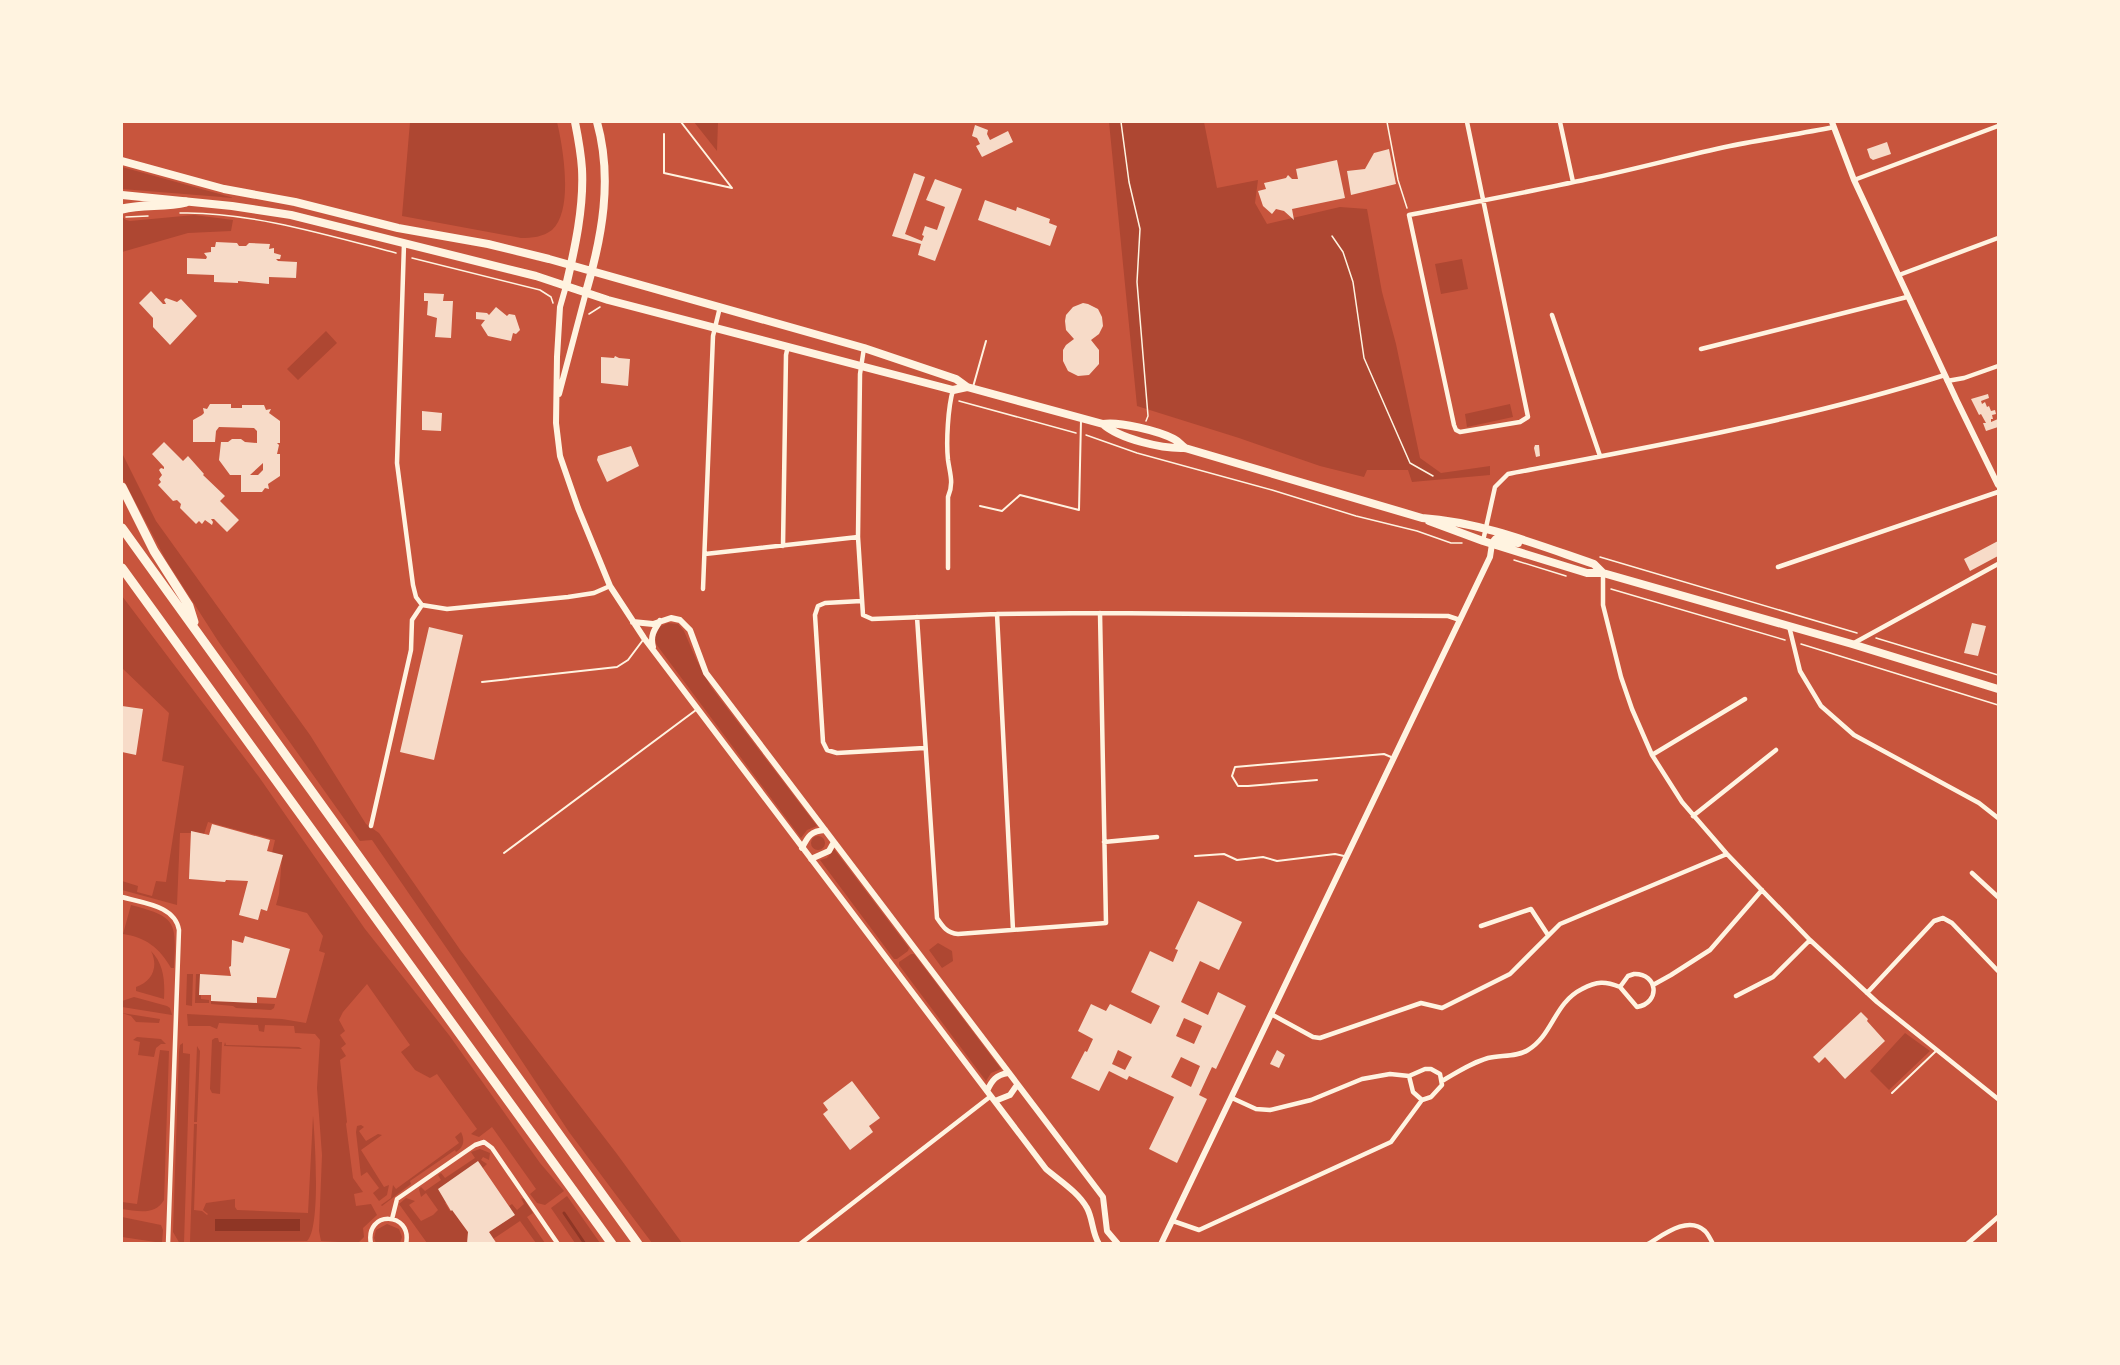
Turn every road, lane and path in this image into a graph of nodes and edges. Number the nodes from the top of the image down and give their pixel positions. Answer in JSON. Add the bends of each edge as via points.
{"nodes":[{"id":1,"x":575,"y":122,"type":"edge"},
{"id":2,"x":597,"y":122,"type":"edge"},
{"id":3,"x":681,"y":122,"type":"edge"},
{"id":4,"x":1121,"y":122,"type":"edge"},
{"id":5,"x":1387,"y":122,"type":"edge"},
{"id":6,"x":1467,"y":122,"type":"edge"},
{"id":7,"x":1560,"y":122,"type":"edge"},
{"id":8,"x":1833,"y":124,"type":"edge"},
{"id":9,"x":1998,"y":126,"type":"edge"},
{"id":10,"x":664,"y":134,"type":"dead end"},
{"id":11,"x":122,"y":161,"type":"edge"},
{"id":12,"x":1854,"y":180,"type":"junction"},
{"id":13,"x":1573,"y":182,"type":"junction"},
{"id":14,"x":122,"y":195,"type":"edge"},
{"id":15,"x":1483,"y":200,"type":"junction"},
{"id":16,"x":186,"y":201,"type":"junction"},
{"id":17,"x":122,"y":209,"type":"edge"},
{"id":18,"x":172,"y":213,"type":"dead end"},
{"id":19,"x":1409,"y":214,"type":"junction"},
{"id":20,"x":151,"y":215,"type":"dead end"},
{"id":21,"x":1332,"y":236,"type":"dead end"},
{"id":22,"x":1998,"y":238,"type":"edge"},
{"id":23,"x":404,"y":244,"type":"junction"},
{"id":24,"x":404,"y":256,"type":"junction"},
{"id":25,"x":571,"y":266,"type":"junction"},
{"id":26,"x":592,"y":272,"type":"junction"},
{"id":27,"x":1899,"y":275,"type":"junction"},
{"id":28,"x":566,"y":286,"type":"junction"},
{"id":29,"x":586,"y":292,"type":"junction"},
{"id":30,"x":1907,"y":297,"type":"junction"},
{"id":31,"x":553,"y":305,"type":"dead end"},
{"id":32,"x":720,"y":307,"type":"junction"},
{"id":33,"x":605,"y":308,"type":"dead end"},
{"id":34,"x":586,"y":314,"type":"dead end"},
{"id":35,"x":1552,"y":315,"type":"dead end"},
{"id":36,"x":714,"y":328,"type":"junction"},
{"id":37,"x":986,"y":341,"type":"dead end"},
{"id":38,"x":788,"y":346,"type":"junction"},
{"id":39,"x":864,"y":348,"type":"junction"},
{"id":40,"x":1701,"y":349,"type":"dead end"},
{"id":41,"x":860,"y":366,"type":"junction"},
{"id":42,"x":1998,"y":366,"type":"edge"},
{"id":43,"x":1946,"y":378,"type":"junction"},
{"id":44,"x":970,"y":388,"type":"junction"},
{"id":45,"x":953,"y":390,"type":"junction"},
{"id":46,"x":950,"y":399,"type":"junction"},
{"id":47,"x":556,"y":403,"type":"junction"},
{"id":48,"x":1081,"y":418,"type":"junction"},
{"id":49,"x":1145,"y":425,"type":"dead end"},
{"id":50,"x":1081,"y":434,"type":"junction"},
{"id":51,"x":1600,"y":456,"type":"junction"},
{"id":52,"x":1433,"y":476,"type":"dead end"},
{"id":53,"x":1997,"y":481,"type":"edge"},
{"id":54,"x":122,"y":487,"type":"edge"},
{"id":55,"x":1998,"y":492,"type":"edge"},
{"id":56,"x":980,"y":506,"type":"dead end"},
{"id":57,"x":1422,"y":518,"type":"junction"},
{"id":58,"x":122,"y":528,"type":"edge"},
{"id":59,"x":1485,"y":530,"type":"junction"},
{"id":60,"x":1495,"y":533,"type":"junction"},
{"id":61,"x":858,"y":537,"type":"junction"},
{"id":62,"x":1483,"y":542,"type":"junction"},
{"id":63,"x":1463,"y":543,"type":"dead end"},
{"id":64,"x":1492,"y":544,"type":"junction"},
{"id":65,"x":783,"y":546,"type":"junction"},
{"id":66,"x":1505,"y":548,"type":"junction"},
{"id":67,"x":1545,"y":548,"type":"junction"},
{"id":68,"x":705,"y":554,"type":"junction"},
{"id":69,"x":1600,"y":557,"type":"dead end"},
{"id":70,"x":1998,"y":564,"type":"edge"},
{"id":71,"x":1778,"y":567,"type":"dead end"},
{"id":72,"x":122,"y":568,"type":"edge"},
{"id":73,"x":948,"y":568,"type":"dead end"},
{"id":74,"x":1603,"y":573,"type":"junction"},
{"id":75,"x":1575,"y":579,"type":"dead end"},
{"id":76,"x":610,"y":586,"type":"junction"},
{"id":77,"x":1604,"y":586,"type":"junction"},
{"id":78,"x":703,"y":589,"type":"dead end"},
{"id":79,"x":861,"y":601,"type":"junction"},
{"id":80,"x":422,"y":605,"type":"junction"},
{"id":81,"x":1100,"y":613,"type":"junction"},
{"id":82,"x":997,"y":614,"type":"junction"},
{"id":83,"x":917,"y":617,"type":"junction"},
{"id":84,"x":660,"y":620,"type":"junction"},
{"id":85,"x":1460,"y":620,"type":"junction"},
{"id":86,"x":633,"y":622,"type":"junction"},
{"id":87,"x":653,"y":624,"type":"junction"},
{"id":88,"x":1789,"y":626,"type":"junction"},
{"id":89,"x":196,"y":630,"type":"junction"},
{"id":90,"x":1869,"y":636,"type":"junction"},
{"id":91,"x":644,"y":638,"type":"junction"},
{"id":92,"x":1792,"y":642,"type":"junction"},
{"id":93,"x":1852,"y":644,"type":"junction"},
{"id":94,"x":654,"y":650,"type":"junction"},
{"id":95,"x":1998,"y":675,"type":"edge"},
{"id":96,"x":482,"y":682,"type":"dead end"},
{"id":97,"x":1998,"y":689,"type":"edge"},
{"id":98,"x":1745,"y":699,"type":"dead end"},
{"id":99,"x":1998,"y":705,"type":"edge"},
{"id":100,"x":698,"y":709,"type":"junction"},
{"id":101,"x":924,"y":748,"type":"junction"},
{"id":102,"x":1776,"y":750,"type":"dead end"},
{"id":103,"x":1652,"y":755,"type":"junction"},
{"id":104,"x":1394,"y":758,"type":"junction"},
{"id":105,"x":1317,"y":780,"type":"dead end"},
{"id":106,"x":1693,"y":816,"type":"junction"},
{"id":107,"x":1998,"y":818,"type":"edge"},
{"id":108,"x":371,"y":826,"type":"dead end"},
{"id":109,"x":825,"y":830,"type":"junction"},
{"id":110,"x":1157,"y":837,"type":"dead end"},
{"id":111,"x":834,"y":842,"type":"junction"},
{"id":112,"x":1104,"y":842,"type":"junction"},
{"id":113,"x":802,"y":848,"type":"junction"},
{"id":114,"x":504,"y":853,"type":"dead end"},
{"id":115,"x":1727,"y":854,"type":"junction"},
{"id":116,"x":1194,"y":856,"type":"dead end"},
{"id":117,"x":1347,"y":857,"type":"junction"},
{"id":118,"x":811,"y":859,"type":"junction"},
{"id":119,"x":1972,"y":873,"type":"dead end"},
{"id":120,"x":1762,"y":890,"type":"junction"},
{"id":121,"x":122,"y":897,"type":"edge"},
{"id":122,"x":1998,"y":897,"type":"edge"},
{"id":123,"x":1481,"y":926,"type":"dead end"},
{"id":124,"x":1013,"y":930,"type":"junction"},
{"id":125,"x":1548,"y":935,"type":"junction"},
{"id":126,"x":1810,"y":940,"type":"junction"},
{"id":127,"x":1998,"y":971,"type":"edge"},
{"id":128,"x":1653,"y":985,"type":"junction"},
{"id":129,"x":1620,"y":987,"type":"junction"},
{"id":130,"x":1867,"y":993,"type":"junction"},
{"id":131,"x":1736,"y":996,"type":"dead end"},
{"id":132,"x":1271,"y":1014,"type":"junction"},
{"id":133,"x":1938,"y":1049,"type":"junction"},
{"id":134,"x":1008,"y":1072,"type":"junction"},
{"id":135,"x":1409,"y":1076,"type":"junction"},
{"id":136,"x":1442,"y":1080,"type":"junction"},
{"id":137,"x":1017,"y":1085,"type":"junction"},
{"id":138,"x":1892,"y":1093,"type":"dead end"},
{"id":139,"x":991,"y":1096,"type":"junction"},
{"id":140,"x":1232,"y":1098,"type":"junction"},
{"id":141,"x":1998,"y":1099,"type":"edge"},
{"id":142,"x":1422,"y":1100,"type":"junction"},
{"id":143,"x":1998,"y":1217,"type":"edge"},
{"id":144,"x":392,"y":1219,"type":"junction"},
{"id":145,"x":1173,"y":1221,"type":"junction"},
{"id":146,"x":369,"y":1243,"type":"edge"},
{"id":147,"x":168,"y":1244,"type":"edge"},
{"id":148,"x":406,"y":1244,"type":"edge"},
{"id":149,"x":558,"y":1244,"type":"edge"},
{"id":150,"x":612,"y":1244,"type":"edge"},
{"id":151,"x":638,"y":1244,"type":"edge"},
{"id":152,"x":800,"y":1244,"type":"edge"},
{"id":153,"x":1099,"y":1244,"type":"edge"},
{"id":154,"x":1118,"y":1244,"type":"edge"},
{"id":155,"x":1161,"y":1244,"type":"edge"},
{"id":156,"x":1648,"y":1244,"type":"edge"},
{"id":157,"x":1713,"y":1244,"type":"edge"},
{"id":158,"x":1966,"y":1244,"type":"edge"}],
"edges":[{"from":1,"to":25,"type":"main road","via":[[582,193]]},
{"from":2,"to":26,"type":"main road","via":[[603,142],[605,189]]},
{"from":3,"to":10,"type":"lane","via":[[732,188],[663,174]]},
{"from":4,"to":49,"type":"path","via":[[1140,229],[1137,282],[1148,416]]},
{"from":5,"to":19,"type":"path"},
{"from":6,"to":15,"type":"street"},
{"from":7,"to":13,"type":"street"},
{"from":8,"to":12,"type":"street"},
{"from":8,"to":13,"type":"street"},
{"from":9,"to":12,"type":"street"},
{"from":11,"to":25,"type":"main road","via":[[224,189],[489,244]]},
{"from":12,"to":27,"type":"street"},
{"from":13,"to":15,"type":"street"},
{"from":14,"to":16,"type":"main road"},
{"from":15,"to":19,"type":"street"},
{"from":15,"to":19,"type":"street","via":[[1528,417],[1467,433],[1456,430]]},
{"from":16,"to":17,"type":"highway"},
{"from":16,"to":23,"type":"main road","via":[[291,215]]},
{"from":17,"to":20,"type":"path","via":[[129,218]]},
{"from":18,"to":24,"type":"path","via":[[246,219],[308,230]]},
{"from":21,"to":52,"type":"path","via":[[1343,252],[1353,282],[1364,358],[1410,463]]},
{"from":22,"to":27,"type":"street"},
{"from":23,"to":24,"type":"street"},
{"from":23,"to":28,"type":"main road"},
{"from":24,"to":31,"type":"path","via":[[540,290],[551,297]]},
{"from":24,"to":80,"type":"street","via":[[397,463],[413,585]]},
{"from":25,"to":26,"type":"main road"},
{"from":25,"to":28,"type":"main road"},
{"from":26,"to":29,"type":"main road"},
{"from":26,"to":32,"type":"main road"},
{"from":27,"to":30,"type":"street"},
{"from":28,"to":29,"type":"main road"},
{"from":28,"to":47,"type":"street","via":[[560,307]]},
{"from":29,"to":36,"type":"main road"},
{"from":29,"to":47,"type":"street"},
{"from":30,"to":40,"type":"street"},
{"from":30,"to":43,"type":"street"},
{"from":32,"to":36,"type":"street"},
{"from":32,"to":39,"type":"main road"},
{"from":33,"to":34,"type":"path"},
{"from":35,"to":51,"type":"street"},
{"from":36,"to":38,"type":"main road"},
{"from":36,"to":68,"type":"street"},
{"from":37,"to":44,"type":"lane"},
{"from":38,"to":41,"type":"main road"},
{"from":38,"to":65,"type":"street"},
{"from":39,"to":41,"type":"street"},
{"from":39,"to":44,"type":"main road","via":[[956,379]]},
{"from":41,"to":45,"type":"main road"},
{"from":41,"to":61,"type":"street"},
{"from":42,"to":43,"type":"street","via":[[1964,378]]},
{"from":43,"to":51,"type":"street","via":[[1676,443]]},
{"from":43,"to":53,"type":"street"},
{"from":44,"to":45,"type":"main road"},
{"from":44,"to":48,"type":"main road"},
{"from":45,"to":46,"type":"street"},
{"from":46,"to":50,"type":"path"},
{"from":46,"to":73,"type":"street","via":[[948,461],[952,488],[948,497]]},
{"from":47,"to":76,"type":"street","via":[[557,440],[565,471]]},
{"from":48,"to":50,"type":"lane"},
{"from":48,"to":57,"type":"main road","via":[[1144,429],[1173,438],[1185,448]]},
{"from":50,"to":56,"type":"lane","via":[[1079,510],[1020,495],[1002,511]]},
{"from":50,"to":63,"type":"path","via":[[1356,516]]},
{"from":51,"to":59,"type":"street","via":[[1508,474],[1495,487]]},
{"from":54,"to":89,"type":"highway","via":[[154,551],[189,606]]},
{"from":55,"to":71,"type":"street"},
{"from":57,"to":59,"type":"main road","via":[[1453,520]]},
{"from":57,"to":62,"type":"main road"},
{"from":58,"to":89,"type":"highway"},
{"from":59,"to":60,"type":"main road"},
{"from":59,"to":62,"type":"street"},
{"from":60,"to":64,"type":"main road"},
{"from":60,"to":67,"type":"main road"},
{"from":61,"to":65,"type":"street"},
{"from":61,"to":79,"type":"street"},
{"from":62,"to":64,"type":"main road"},
{"from":64,"to":66,"type":"main road"},
{"from":64,"to":67,"type":"main road","via":[[1496,539]]},
{"from":64,"to":85,"type":"street","via":[[1490,557]]},
{"from":65,"to":68,"type":"street"},
{"from":66,"to":74,"type":"main road","via":[[1591,575]]},
{"from":66,"to":75,"type":"path","via":[[1508,557],[1519,563]]},
{"from":67,"to":74,"type":"main road","via":[[1594,564]]},
{"from":68,"to":78,"type":"street"},
{"from":69,"to":90,"type":"path"},
{"from":70,"to":90,"type":"street"},
{"from":72,"to":150,"type":"highway"},
{"from":74,"to":77,"type":"street"},
{"from":74,"to":88,"type":"main road"},
{"from":76,"to":80,"type":"street","via":[[568,597],[447,609]]},
{"from":76,"to":86,"type":"street"},
{"from":77,"to":92,"type":"path"},
{"from":77,"to":103,"type":"street","via":[[1603,606],[1621,677]]},
{"from":79,"to":83,"type":"street","via":[[863,615],[872,619]]},
{"from":79,"to":101,"type":"street","via":[[825,603],[818,606],[814,615],[823,742],[827,750],[837,753]]},
{"from":80,"to":108,"type":"street","via":[[412,620],[411,650]]},
{"from":81,"to":82,"type":"street"},
{"from":81,"to":85,"type":"street","via":[[1448,616]]},
{"from":81,"to":112,"type":"street"},
{"from":82,"to":83,"type":"street"},
{"from":82,"to":124,"type":"street"},
{"from":83,"to":101,"type":"street"},
{"from":84,"to":87,"type":"street"},
{"from":84,"to":94,"type":"street","via":[[652,634]]},
{"from":84,"to":109,"type":"street","via":[[680,620],[690,630],[706,673]]},
{"from":85,"to":104,"type":"street"},
{"from":86,"to":87,"type":"street"},
{"from":86,"to":91,"type":"street"},
{"from":87,"to":91,"type":"street"},
{"from":88,"to":92,"type":"street"},
{"from":88,"to":93,"type":"main road"},
{"from":89,"to":151,"type":"highway"},
{"from":90,"to":93,"type":"street"},
{"from":90,"to":95,"type":"path"},
{"from":91,"to":94,"type":"street"},
{"from":91,"to":96,"type":"lane","via":[[618,667]]},
{"from":92,"to":99,"type":"path"},
{"from":92,"to":107,"type":"street","via":[[1800,671],[1829,714],[1854,735],[1979,803]]},
{"from":93,"to":97,"type":"main road"},
{"from":94,"to":100,"type":"street"},
{"from":98,"to":103,"type":"street"},
{"from":100,"to":113,"type":"street"},
{"from":100,"to":114,"type":"lane"},
{"from":101,"to":124,"type":"street","via":[[937,918],[951,933]]},
{"from":102,"to":106,"type":"street"},
{"from":103,"to":106,"type":"street"},
{"from":104,"to":105,"type":"lane","via":[[1384,754],[1235,767],[1232,776],[1238,786]]},
{"from":104,"to":117,"type":"street"},
{"from":106,"to":115,"type":"street"},
{"from":109,"to":111,"type":"street"},
{"from":109,"to":113,"type":"street","via":[[809,834]]},
{"from":110,"to":112,"type":"street"},
{"from":111,"to":118,"type":"street","via":[[829,851]]},
{"from":111,"to":134,"type":"street"},
{"from":112,"to":124,"type":"street","via":[[1106,923]]},
{"from":113,"to":118,"type":"street"},
{"from":115,"to":120,"type":"street"},
{"from":115,"to":125,"type":"street","via":[[1560,924]]},
{"from":116,"to":117,"type":"lane","via":[[1224,854],[1237,860],[1263,857],[1277,861],[1335,854]]},
{"from":117,"to":132,"type":"street"},
{"from":118,"to":139,"type":"street"},
{"from":119,"to":122,"type":"street"},
{"from":120,"to":126,"type":"street"},
{"from":120,"to":128,"type":"street","via":[[1710,950]]},
{"from":121,"to":147,"type":"street","via":[[165,910],[175,918],[179,930]]},
{"from":123,"to":125,"type":"street","via":[[1531,909]]},
{"from":125,"to":132,"type":"street","via":[[1510,974],[1442,1008],[1421,1003],[1320,1038]]},
{"from":126,"to":130,"type":"street"},
{"from":126,"to":131,"type":"street","via":[[1773,977]]},
{"from":127,"to":130,"type":"street","via":[[1943,918],[1934,921]]},
{"from":128,"to":129,"type":"street","via":[[1645,975],[1634,974]]},
{"from":128,"to":129,"type":"street","via":[[1650,1001],[1637,1007]]},
{"from":129,"to":136,"type":"street","via":[[1606,981],[1593,982],[1571,994],[1541,1040],[1527,1051],[1488,1058]]},
{"from":130,"to":133,"type":"street"},
{"from":132,"to":140,"type":"street"},
{"from":133,"to":138,"type":"lane"},
{"from":133,"to":141,"type":"street"},
{"from":134,"to":137,"type":"street"},
{"from":134,"to":139,"type":"street","via":[[993,1079]]},
{"from":135,"to":136,"type":"street","via":[[1431,1069]]},
{"from":135,"to":140,"type":"street","via":[[1390,1074],[1362,1079],[1311,1100],[1270,1110],[1256,1109]]},
{"from":135,"to":142,"type":"street","via":[[1413,1092]]},
{"from":136,"to":142,"type":"street","via":[[1431,1097]]},
{"from":137,"to":139,"type":"street","via":[[1010,1095]]},
{"from":137,"to":154,"type":"street","via":[[1103,1197],[1107,1231]]},
{"from":139,"to":152,"type":"street"},
{"from":139,"to":153,"type":"street","via":[[1046,1169],[1080,1197]]},
{"from":140,"to":145,"type":"street"},
{"from":142,"to":145,"type":"street","via":[[1391,1142],[1199,1230]]},
{"from":143,"to":158,"type":"street"},
{"from":144,"to":146,"type":"street","via":[[383,1219],[373,1226]]},
{"from":144,"to":148,"type":"street","via":[[404,1227]]},
{"from":144,"to":149,"type":"street","via":[[397,1199],[484,1142]]},
{"from":145,"to":155,"type":"street"},
{"from":156,"to":157,"type":"street","via":[[1678,1226],[1698,1227]]}]}
